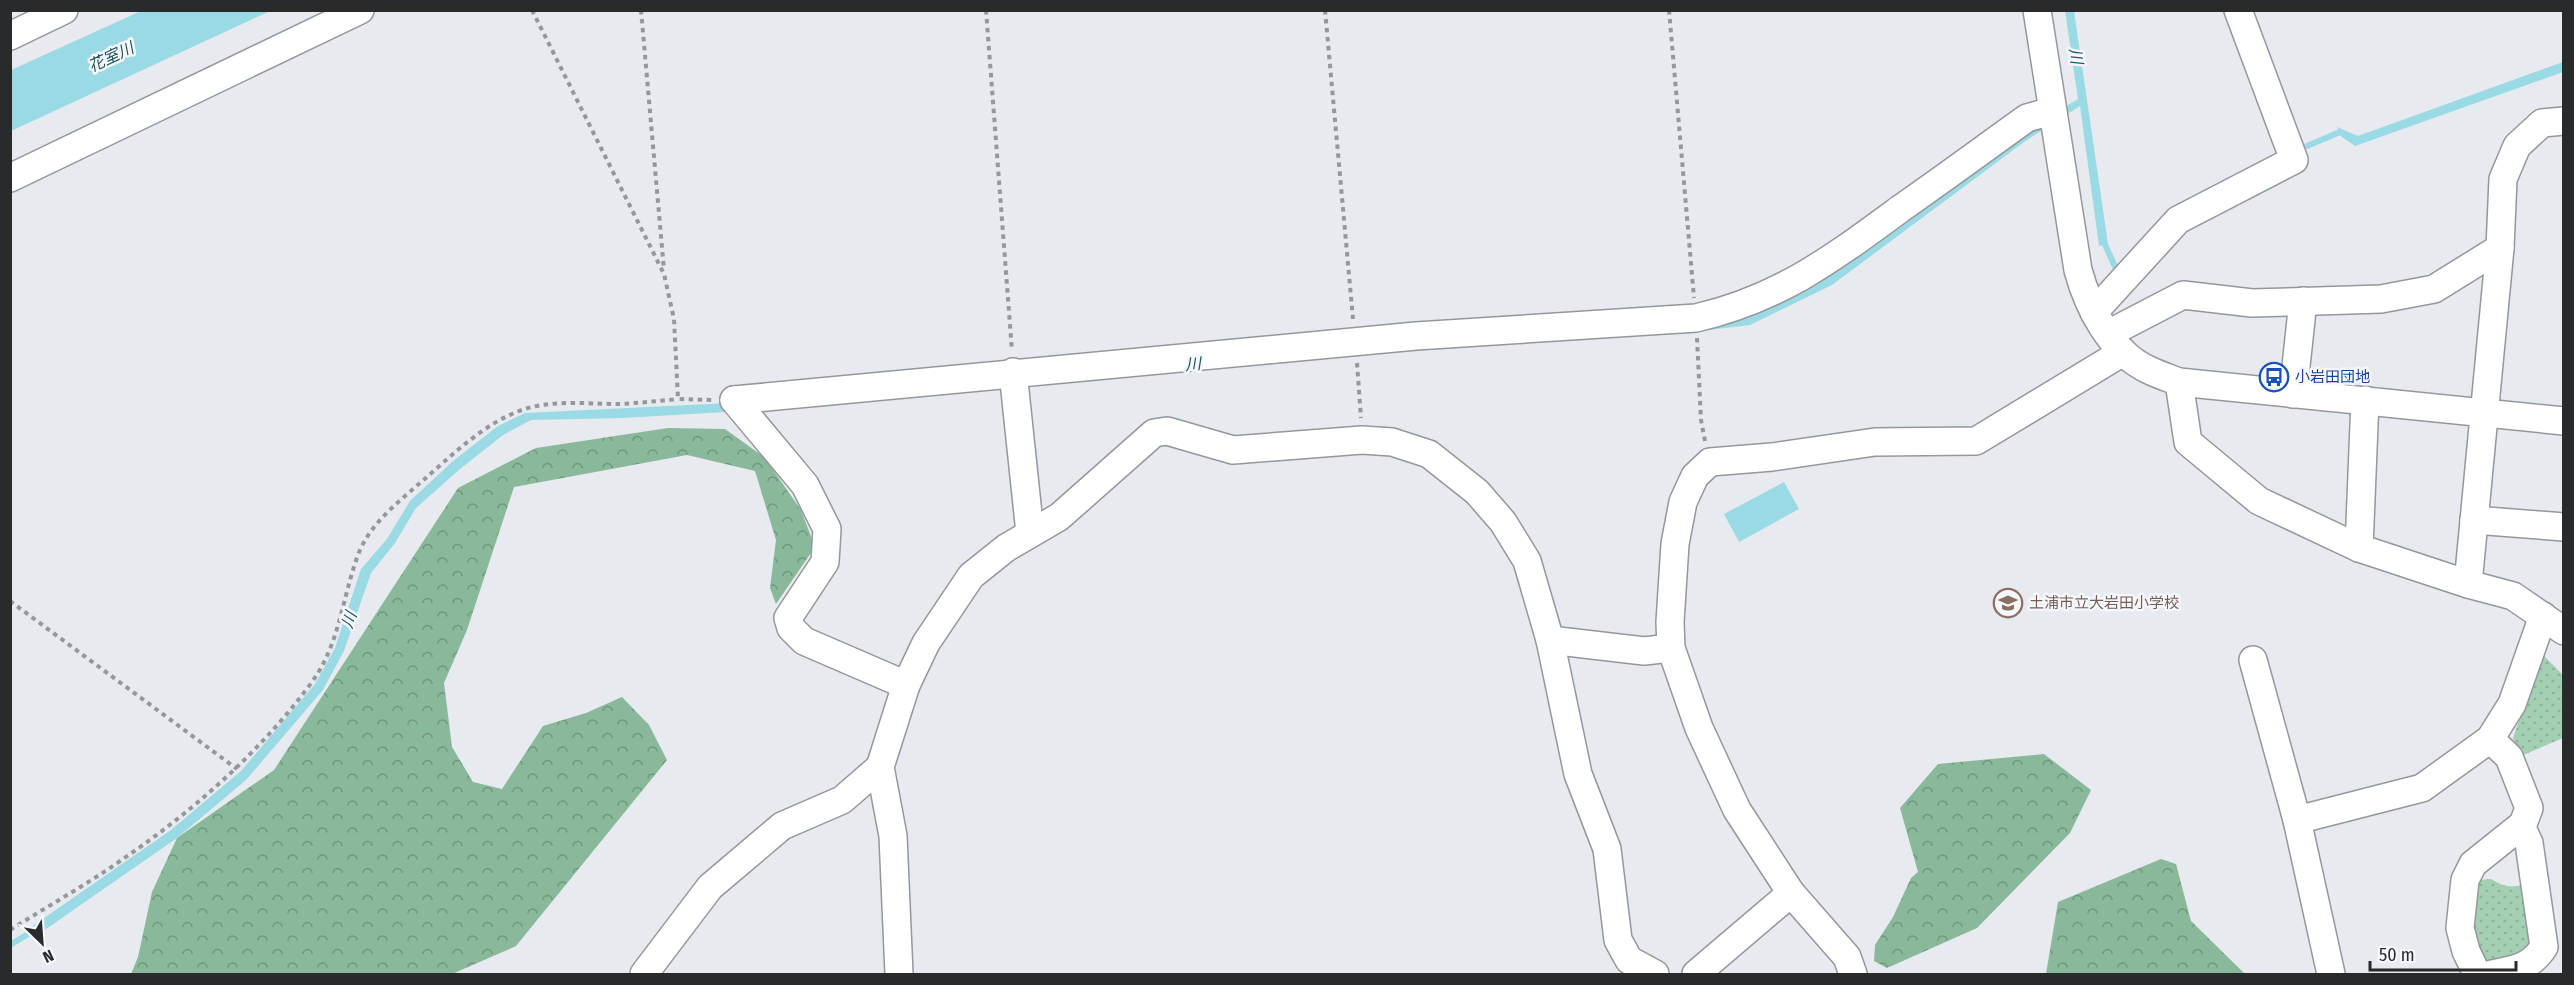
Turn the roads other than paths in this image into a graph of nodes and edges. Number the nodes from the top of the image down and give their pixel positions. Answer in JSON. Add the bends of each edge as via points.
{"nodes":[{"id":1,"x":64,"y":10,"type":"edge"},
{"id":2,"x":360,"y":10,"type":"edge"},
{"id":3,"x":2037,"y":10,"type":"edge"},
{"id":4,"x":2238,"y":10,"type":"edge"},
{"id":5,"x":10,"y":36,"type":"edge"},
{"id":6,"x":2052,"y":111,"type":"junction"},
{"id":7,"x":2564,"y":121,"type":"edge"},
{"id":8,"x":10,"y":178,"type":"edge"},
{"id":9,"x":2500,"y":248,"type":"junction"},
{"id":10,"x":2303,"y":302,"type":"junction"},
{"id":11,"x":2108,"y":332,"type":"junction"},
{"id":12,"x":1013,"y":372,"type":"junction"},
{"id":13,"x":2180,"y":382,"type":"junction"},
{"id":14,"x":2293,"y":394,"type":"junction"},
{"id":15,"x":2365,"y":400,"type":"junction"},
{"id":16,"x":2485,"y":413,"type":"junction"},
{"id":17,"x":2564,"y":421,"type":"edge"},
{"id":18,"x":2474,"y":520,"type":"junction"},
{"id":19,"x":2564,"y":527,"type":"edge"},
{"id":20,"x":1030,"y":533,"type":"junction"},
{"id":21,"x":2359,"y":548,"type":"junction"},
{"id":22,"x":2468,"y":584,"type":"junction"},
{"id":23,"x":2553,"y":624,"type":"edge"},
{"id":24,"x":1550,"y":640,"type":"junction"},
{"id":25,"x":1671,"y":648,"type":"junction"},
{"id":26,"x":2253,"y":660,"type":"dead end"},
{"id":27,"x":906,"y":685,"type":"junction"},
{"id":28,"x":2490,"y":739,"type":"junction"},
{"id":29,"x":879,"y":767,"type":"junction"},
{"id":30,"x":2296,"y":820,"type":"junction"},
{"id":31,"x":2521,"y":826,"type":"junction"},
{"id":32,"x":1791,"y":893,"type":"junction"},
{"id":33,"x":644,"y":975,"type":"edge"},
{"id":34,"x":899,"y":975,"type":"edge"},
{"id":35,"x":1655,"y":975,"type":"edge"},
{"id":36,"x":1696,"y":975,"type":"edge"},
{"id":37,"x":1853,"y":975,"type":"edge"},
{"id":38,"x":2331,"y":975,"type":"edge"},
{"id":39,"x":2477,"y":975,"type":"edge"},
{"id":40,"x":2492,"y":975,"type":"edge"}],
"edges":[{"from":1,"to":5,"type":"street"},
{"from":2,"to":8,"type":"street"},
{"from":3,"to":6,"type":"street"},
{"from":4,"to":11,"type":"street","via":[[2294,160],[2178,220]]},
{"from":6,"to":11,"type":"street","via":[[2078,270],[2084,293]]},
{"from":6,"to":12,"type":"street","via":[[2027,118],[1833,258],[1794,282],[1730,310],[1696,318]]},
{"from":7,"to":9,"type":"street","via":[[2542,123],[2517,146],[2503,179]]},
{"from":9,"to":10,"type":"street","via":[[2434,290],[2381,300]]},
{"from":9,"to":16,"type":"street"},
{"from":10,"to":11,"type":"street","via":[[2252,303],[2183,295]]},
{"from":10,"to":14,"type":"street"},
{"from":11,"to":13,"type":"street","via":[[2147,370]]},
{"from":11,"to":25,"type":"street","via":[[1976,441],[1875,442],[1710,462],[1695,476],[1683,502],[1675,544]]},
{"from":12,"to":20,"type":"street"},
{"from":12,"to":27,"type":"street","via":[[734,400],[805,485],[827,529],[825,562],[788,618],[791,628],[812,645]]},
{"from":13,"to":14,"type":"street"},
{"from":13,"to":21,"type":"street","via":[[2188,441],[2259,501]]},
{"from":14,"to":15,"type":"street"},
{"from":15,"to":16,"type":"street"},
{"from":15,"to":21,"type":"street"},
{"from":16,"to":17,"type":"street"},
{"from":16,"to":18,"type":"street"},
{"from":18,"to":19,"type":"street"},
{"from":18,"to":22,"type":"street"},
{"from":20,"to":24,"type":"street","via":[[1059,517],[1154,433],[1167,431],[1233,450],[1362,440],[1392,442],[1429,454],[1477,492],[1503,522],[1527,561]]},
{"from":20,"to":27,"type":"street","via":[[971,576],[926,643]]},
{"from":21,"to":22,"type":"street"},
{"from":22,"to":23,"type":"street","via":[[2513,596]]},
{"from":23,"to":28,"type":"street"},
{"from":24,"to":25,"type":"street","via":[[1644,651]]},
{"from":24,"to":35,"type":"street","via":[[1578,774],[1607,849],[1618,940],[1629,960]]},
{"from":25,"to":32,"type":"street","via":[[1699,728],[1737,810]]},
{"from":26,"to":30,"type":"street"},
{"from":27,"to":29,"type":"street"},
{"from":28,"to":30,"type":"street","via":[[2422,788]]},
{"from":28,"to":31,"type":"street","via":[[2509,757],[2522,787],[2529,808]]},
{"from":29,"to":33,"type":"street","via":[[842,800],[782,826],[710,886]]},
{"from":29,"to":34,"type":"street","via":[[893,836]]},
{"from":30,"to":38,"type":"street"},
{"from":31,"to":39,"type":"street","via":[[2473,864],[2465,880],[2460,928]]},
{"from":31,"to":40,"type":"street","via":[[2529,843],[2544,947],[2534,961]]},
{"from":32,"to":36,"type":"street"},
{"from":32,"to":37,"type":"street","via":[[1847,957]]}]}
